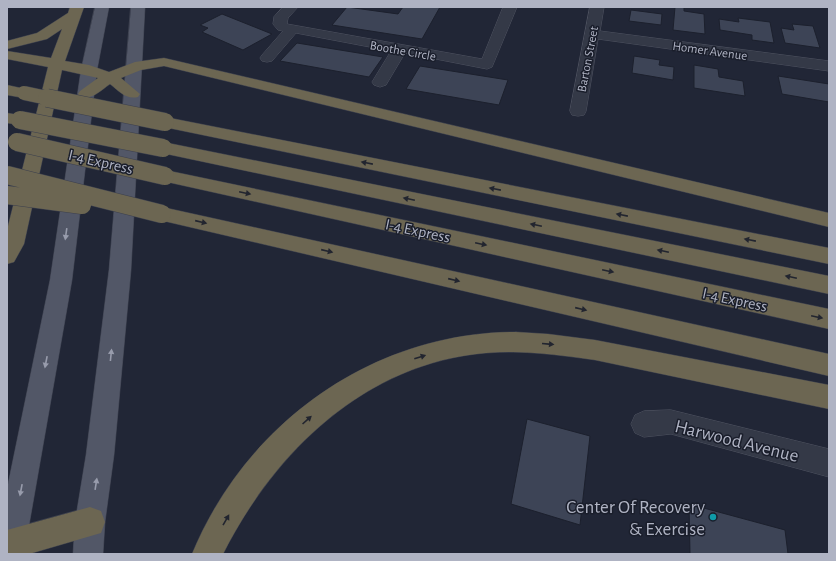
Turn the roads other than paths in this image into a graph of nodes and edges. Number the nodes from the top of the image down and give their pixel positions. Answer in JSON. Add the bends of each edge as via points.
{"nodes":[{"id":1,"x":102,"y":7,"type":"edge"},
{"id":2,"x":138,"y":7,"type":"edge"},
{"id":3,"x":291,"y":7,"type":"edge"},
{"id":4,"x":510,"y":7,"type":"edge"},
{"id":5,"x":598,"y":7,"type":"edge"},
{"id":6,"x":75,"y":11,"type":"edge"},
{"id":7,"x":292,"y":29,"type":"junction"},
{"id":8,"x":592,"y":34,"type":"junction"},
{"id":9,"x":7,"y":45,"type":"edge"},
{"id":10,"x":400,"y":49,"type":"junction"},
{"id":11,"x":7,"y":56,"type":"edge"},
{"id":12,"x":267,"y":58,"type":"dead end"},
{"id":13,"x":56,"y":64,"type":"junction"},
{"id":14,"x":134,"y":65,"type":"junction"},
{"id":15,"x":829,"y":66,"type":"edge"},
{"id":16,"x":99,"y":73,"type":"junction"},
{"id":17,"x":380,"y":82,"type":"dead end"},
{"id":18,"x":7,"y":90,"type":"edge"},
{"id":19,"x":132,"y":94,"type":"junction"},
{"id":20,"x":578,"y":111,"type":"dead end"},
{"id":21,"x":13,"y":119,"type":"edge"},
{"id":22,"x":12,"y":141,"type":"edge"},
{"id":23,"x":7,"y":176,"type":"edge"},
{"id":24,"x":7,"y":195,"type":"edge"},
{"id":25,"x":162,"y":214,"type":"junction"},
{"id":26,"x":829,"y":220,"type":"edge"},
{"id":27,"x":7,"y":256,"type":"edge"},
{"id":28,"x":829,"y":256,"type":"edge"},
{"id":29,"x":829,"y":285,"type":"edge"},
{"id":30,"x":829,"y":319,"type":"edge"},
{"id":31,"x":829,"y":365,"type":"edge"},
{"id":32,"x":829,"y":397,"type":"edge"},
{"id":33,"x":644,"y":424,"type":"dead end"},
{"id":34,"x":829,"y":463,"type":"edge"},
{"id":35,"x":90,"y":522,"type":"junction"},
{"id":36,"x":9,"y":548,"type":"edge"},
{"id":37,"x":88,"y":554,"type":"edge"},
{"id":38,"x":206,"y":554,"type":"edge"}],
"edges":[{"from":1,"to":16,"type":"main road"},
{"from":2,"to":14,"type":"main road"},
{"from":3,"to":7,"type":"street","via":[[281,17],[280,24]]},
{"from":4,"to":10,"type":"street","name":"Boothe Circle","via":[[487,64]]},
{"from":5,"to":8,"type":"street","name":"Barton Street"},
{"from":6,"to":9,"type":"highway","via":[[42,36]]},
{"from":6,"to":13,"type":"highway"},
{"from":7,"to":10,"type":"street","name":"Boothe Circle"},
{"from":7,"to":12,"type":"street"},
{"from":8,"to":15,"type":"street","name":"Homer Avenue"},
{"from":8,"to":20,"type":"street","name":"Barton Street"},
{"from":10,"to":17,"type":"street"},
{"from":11,"to":13,"type":"highway"},
{"from":13,"to":16,"type":"highway"},
{"from":13,"to":27,"type":"highway","via":[[14,244]]},
{"from":14,"to":16,"type":"highway"},
{"from":14,"to":19,"type":"main road"},
{"from":14,"to":26,"type":"highway","via":[[164,62]]},
{"from":16,"to":19,"type":"highway"},
{"from":16,"to":36,"type":"main road","one_way":true,"via":[[86,94],[61,280]]},
{"from":28,"to":18,"type":"highway","one_way":true,"bridge":true},
{"from":35,"to":19,"type":"main road","one_way":true,"via":[[100,456],[120,270]]},
{"from":29,"to":21,"type":"highway","name":"I-4 Express","one_way":true,"bridge":true},
{"from":22,"to":30,"type":"highway","name":"I-4 Express","one_way":true,"bridge":true},
{"from":23,"to":25,"type":"highway","bridge":true},
{"from":24,"to":25,"type":"highway","bridge":true,"via":[[54,203]]},
{"from":25,"to":31,"type":"highway","one_way":true},
{"from":38,"to":32,"type":"highway","one_way":true,"via":[[237,500],[257,473],[320,408],[373,376],[441,350],[469,344],[501,342],[563,346],[596,350]]},
{"from":33,"to":34,"type":"street","name":"Harwood Avenue","via":[[671,422]]},
{"from":35,"to":36,"type":"highway"},
{"from":35,"to":37,"type":"main road"}]}
